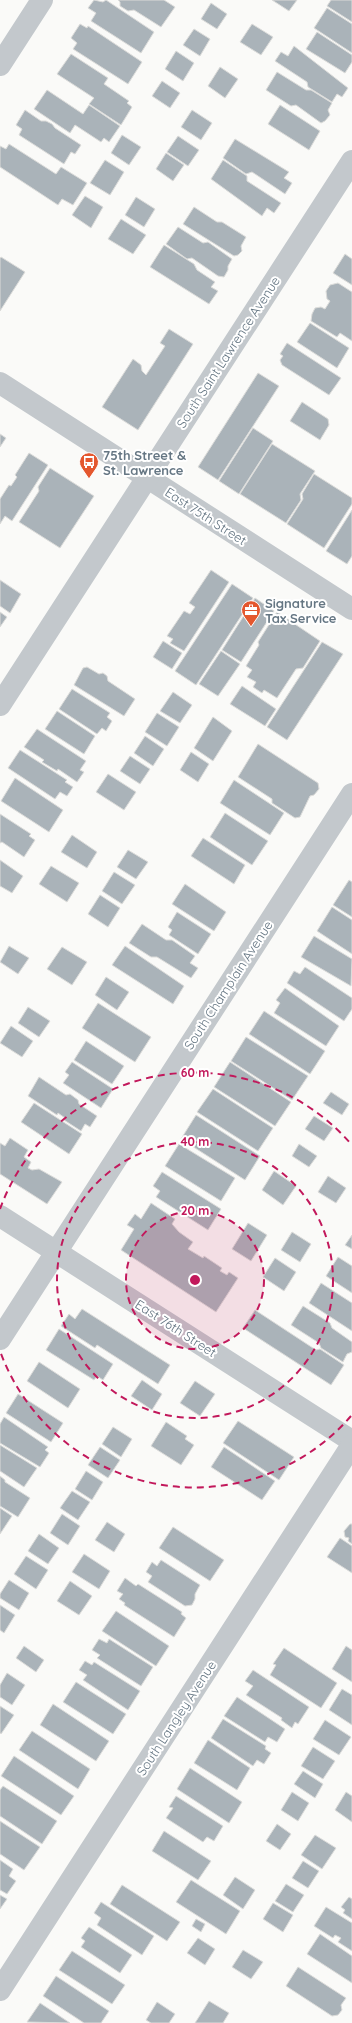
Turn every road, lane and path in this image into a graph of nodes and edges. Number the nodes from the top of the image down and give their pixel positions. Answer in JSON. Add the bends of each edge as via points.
{"nodes":[{"id":1,"x":42,"y":0,"type":"edge"},
{"id":2,"x":0,"y":66,"type":"edge"},
{"id":3,"x":352,"y":161,"type":"edge"},
{"id":4,"x":0,"y":383,"type":"edge"},
{"id":5,"x":147,"y":477,"type":"junction"},
{"id":6,"x":352,"y":609,"type":"edge"},
{"id":7,"x":0,"y":705,"type":"edge"},
{"id":8,"x":352,"y":794,"type":"edge"},
{"id":9,"x":0,"y":1216,"type":"edge"},
{"id":10,"x":56,"y":1252,"type":"junction"},
{"id":11,"x":0,"y":1339,"type":"edge"},
{"id":12,"x":352,"y":1441,"type":"edge"},
{"id":13,"x":352,"y":1445,"type":"edge"},
{"id":14,"x":0,"y":1990,"type":"edge"}],
"edges":[{"from":1,"to":2,"type":"street"},
{"from":3,"to":5,"type":"street","name":"South Saint Lawrence Avenue"},
{"from":4,"to":5,"type":"street","name":"East 75th Street"},
{"from":5,"to":6,"type":"street","name":"East 75th Street"},
{"from":5,"to":7,"type":"street","name":"South Saint Lawrence Avenue"},
{"from":8,"to":10,"type":"street","name":"South Champlain Avenue"},
{"from":9,"to":10,"type":"street","name":"East 76th Street"},
{"from":10,"to":11,"type":"street","name":"South Champlain Avenue"},
{"from":10,"to":12,"type":"street","name":"East 76th Street"},
{"from":13,"to":14,"type":"street","name":"South Langley Avenue"}]}
